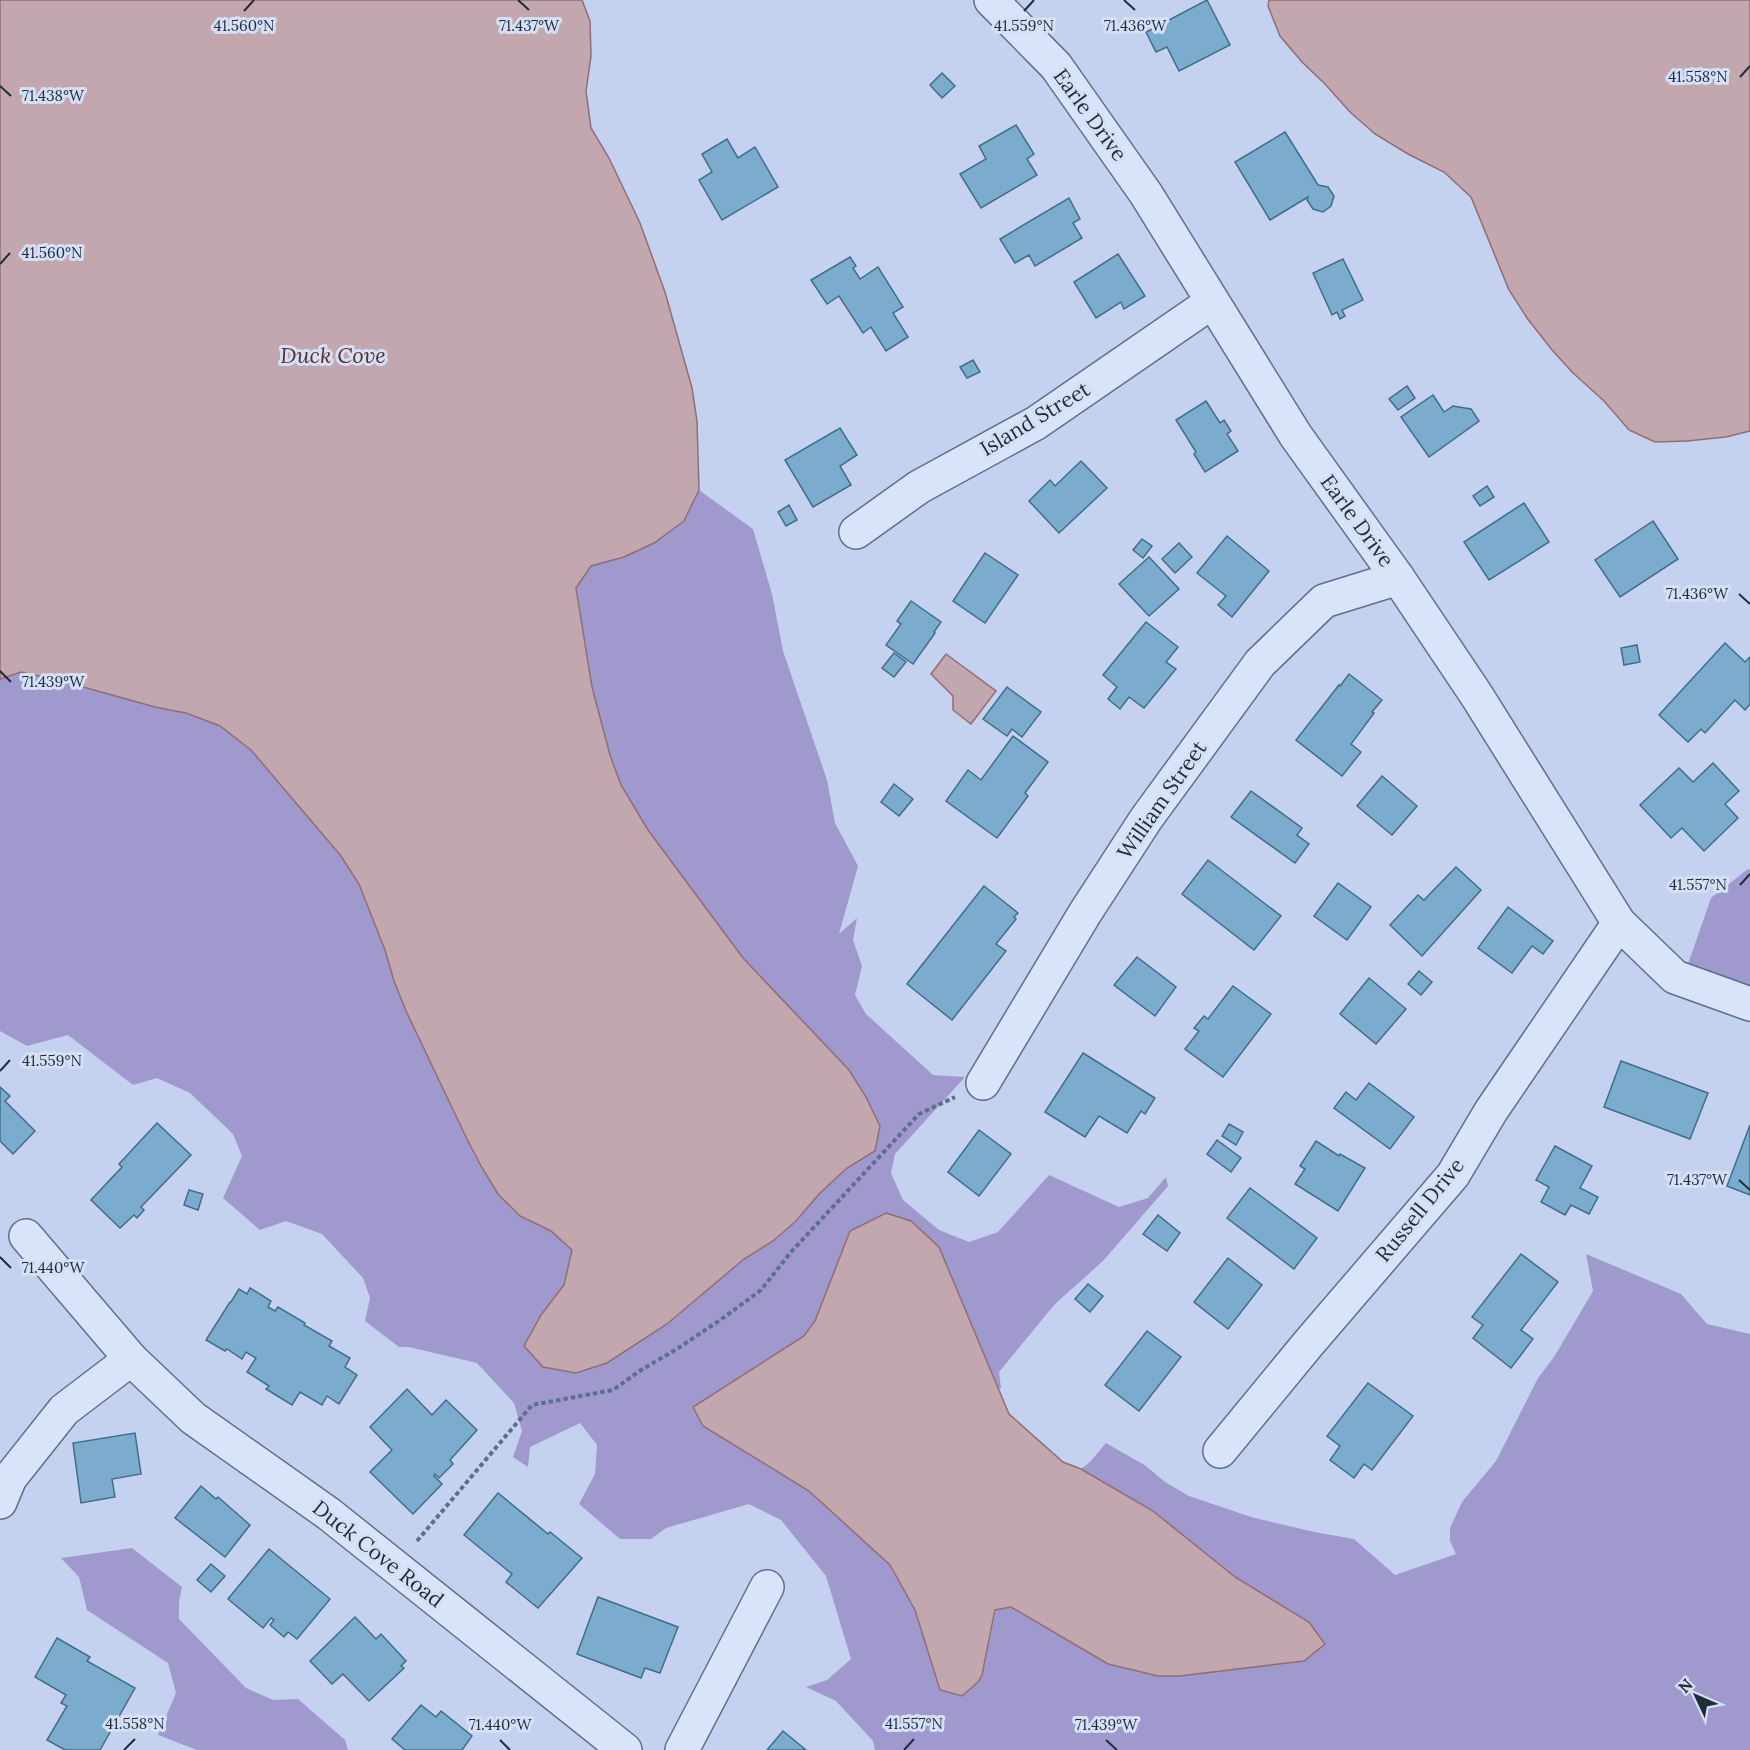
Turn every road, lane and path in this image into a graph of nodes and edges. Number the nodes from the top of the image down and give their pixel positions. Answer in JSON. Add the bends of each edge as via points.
{"nodes":[{"id":1,"x":991,"y":0,"type":"edge"},
{"id":2,"x":1212,"y":302,"type":"junction"},
{"id":3,"x":856,"y":532,"type":"dead end"},
{"id":4,"x":1398,"y":578,"type":"junction"},
{"id":5,"x":1619,"y":923,"type":"junction"},
{"id":6,"x":1750,"y":1004,"type":"edge"},
{"id":7,"x":983,"y":1083,"type":"joint"},
{"id":8,"x":26,"y":1236,"type":"dead end"},
{"id":9,"x":131,"y":1359,"type":"junction"},
{"id":10,"x":1220,"y":1451,"type":"dead end"},
{"id":11,"x":3,"y":1483,"type":"edge"},
{"id":12,"x":395,"y":1567,"type":"junction"},
{"id":13,"x":767,"y":1587,"type":"dead end"},
{"id":14,"x":625,"y":1750,"type":"edge"},
{"id":15,"x":682,"y":1750,"type":"edge"}],
"edges":[{"from":1,"to":2,"type":"street","name":"Earle Drive","via":[[1056,66],[1146,194]]},
{"from":2,"to":3,"type":"street","name":"Island Street","via":[[1036,423],[919,487]]},
{"from":2,"to":4,"type":"street","name":"Earle Drive","via":[[1296,436]]},
{"from":4,"to":5,"type":"street","name":"Earle Drive"},
{"from":4,"to":7,"type":"street","name":"William Street","via":[[1324,602],[1260,663],[1146,819]]},
{"from":5,"to":6,"type":"street","name":"Earle Drive","via":[[1675,977]]},
{"from":5,"to":10,"type":"street","name":"Russell Drive","via":[[1491,1111],[1453,1175]]},
{"from":7,"to":12,"type":"path","via":[[919,1114],[791,1252],[761,1290],[726,1316],[613,1390],[532,1405]]},
{"from":8,"to":9,"type":"street","name":"Duck Cove Road"},
{"from":9,"to":11,"type":"street","via":[[64,1410]]},
{"from":9,"to":12,"type":"street","name":"Duck Cove Road","via":[[193,1418],[329,1514]]},
{"from":12,"to":14,"type":"street","name":"Duck Cove Road"},
{"from":13,"to":15,"type":"street"}]}
